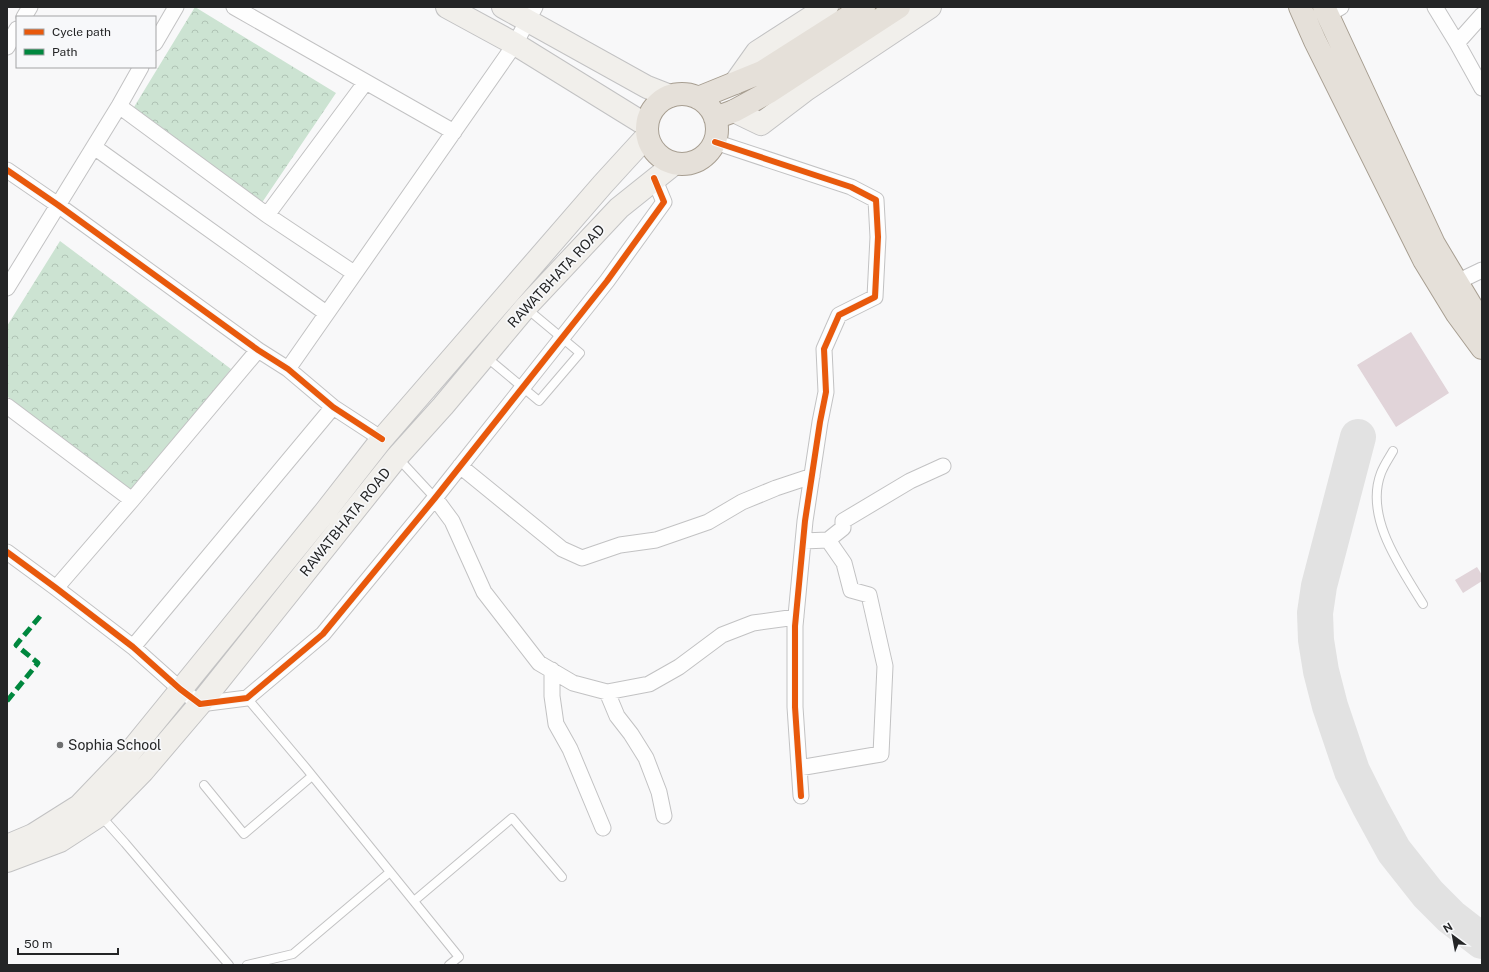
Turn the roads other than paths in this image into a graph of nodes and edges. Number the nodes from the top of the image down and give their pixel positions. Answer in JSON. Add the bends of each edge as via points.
{"nodes":[{"id":1,"x":30,"y":7,"type":"edge"},
{"id":2,"x":176,"y":7,"type":"edge"},
{"id":3,"x":234,"y":7,"type":"edge"},
{"id":4,"x":447,"y":7,"type":"edge"},
{"id":5,"x":503,"y":7,"type":"edge"},
{"id":6,"x":826,"y":7,"type":"edge"},
{"id":7,"x":864,"y":7,"type":"edge"},
{"id":8,"x":898,"y":7,"type":"edge"},
{"id":9,"x":930,"y":7,"type":"edge"},
{"id":10,"x":1300,"y":7,"type":"edge"},
{"id":11,"x":1435,"y":7,"type":"edge"},
{"id":12,"x":1331,"y":10,"type":"edge"},
{"id":13,"x":532,"y":14,"type":"edge"},
{"id":14,"x":1482,"y":15,"type":"edge"},
{"id":15,"x":25,"y":16,"type":"edge"},
{"id":16,"x":16,"y":31,"type":"edge"},
{"id":17,"x":156,"y":41,"type":"edge"},
{"id":18,"x":1457,"y":43,"type":"junction"},
{"id":19,"x":515,"y":44,"type":"junction"},
{"id":20,"x":7,"y":47,"type":"edge"},
{"id":21,"x":140,"y":68,"type":"edge"},
{"id":22,"x":364,"y":83,"type":"junction"},
{"id":23,"x":735,"y":83,"type":"junction"},
{"id":24,"x":1482,"y":88,"type":"edge"},
{"id":25,"x":670,"y":96,"type":"junction"},
{"id":26,"x":698,"y":98,"type":"junction"},
{"id":27,"x":119,"y":106,"type":"junction"},
{"id":28,"x":725,"y":115,"type":"junction"},
{"id":29,"x":646,"y":131,"type":"junction"},
{"id":30,"x":454,"y":132,"type":"junction"},
{"id":31,"x":715,"y":142,"type":"junction"},
{"id":32,"x":94,"y":147,"type":"junction"},
{"id":33,"x":674,"y":164,"type":"junction"},
{"id":34,"x":7,"y":170,"type":"edge"},
{"id":35,"x":654,"y":178,"type":"junction"},
{"id":36,"x":58,"y":205,"type":"junction"},
{"id":37,"x":267,"y":215,"type":"junction"},
{"id":38,"x":1482,"y":270,"type":"edge"},
{"id":39,"x":354,"y":273,"type":"junction"},
{"id":40,"x":1457,"y":282,"type":"junction"},
{"id":41,"x":7,"y":288,"type":"edge"},
{"id":42,"x":525,"y":308,"type":"junction"},
{"id":43,"x":326,"y":313,"type":"junction"},
{"id":44,"x":1482,"y":324,"type":"edge"},
{"id":45,"x":562,"y":338,"type":"junction"},
{"id":46,"x":1482,"y":348,"type":"edge"},
{"id":47,"x":258,"y":350,"type":"junction"},
{"id":48,"x":485,"y":356,"type":"junction"},
{"id":49,"x":288,"y":369,"type":"junction"},
{"id":50,"x":522,"y":388,"type":"junction"},
{"id":51,"x":7,"y":406,"type":"edge"},
{"id":52,"x":333,"y":407,"type":"junction"},
{"id":53,"x":382,"y":439,"type":"junction"},
{"id":54,"x":1393,"y":451,"type":"dead end"},
{"id":55,"x":397,"y":457,"type":"junction"},
{"id":56,"x":460,"y":466,"type":"junction"},
{"id":57,"x":943,"y":466,"type":"dead end"},
{"id":58,"x":812,"y":476,"type":"junction"},
{"id":59,"x":435,"y":498,"type":"junction"},
{"id":60,"x":132,"y":500,"type":"junction"},
{"id":61,"x":828,"y":540,"type":"junction"},
{"id":62,"x":803,"y":541,"type":"junction"},
{"id":63,"x":7,"y":552,"type":"edge"},
{"id":64,"x":56,"y":588,"type":"junction"},
{"id":65,"x":1423,"y":604,"type":"dead end"},
{"id":66,"x":796,"y":617,"type":"junction"},
{"id":67,"x":133,"y":646,"type":"junction"},
{"id":68,"x":552,"y":670,"type":"junction"},
{"id":69,"x":180,"y":689,"type":"junction"},
{"id":70,"x":607,"y":692,"type":"junction"},
{"id":71,"x":247,"y":698,"type":"junction"},
{"id":72,"x":200,"y":704,"type":"junction"},
{"id":73,"x":799,"y":768,"type":"junction"},
{"id":74,"x":312,"y":776,"type":"junction"},
{"id":75,"x":204,"y":785,"type":"dead end"},
{"id":76,"x":801,"y":796,"type":"dead end"},
{"id":77,"x":100,"y":815,"type":"junction"},
{"id":78,"x":664,"y":816,"type":"dead end"},
{"id":79,"x":603,"y":828,"type":"dead end"},
{"id":80,"x":7,"y":846,"type":"edge"},
{"id":81,"x":7,"y":861,"type":"edge"},
{"id":82,"x":390,"y":872,"type":"junction"},
{"id":83,"x":562,"y":877,"type":"dead end"},
{"id":84,"x":414,"y":901,"type":"junction"},
{"id":85,"x":229,"y":965,"type":"edge"},
{"id":86,"x":247,"y":965,"type":"edge"},
{"id":87,"x":449,"y":965,"type":"edge"}],
"edges":[{"from":1,"to":15,"type":"street"},
{"from":2,"to":17,"type":"street"},
{"from":3,"to":22,"type":"street"},
{"from":4,"to":19,"type":"main road"},
{"from":5,"to":13,"type":"main road"},
{"from":6,"to":23,"type":"main road","via":[[757,52]]},
{"from":7,"to":23,"type":"main road","via":[[762,72]]},
{"from":8,"to":28,"type":"main road","via":[[769,92]]},
{"from":9,"to":28,"type":"main road","via":[[807,89],[761,124]]},
{"from":10,"to":46,"type":"main road","via":[[1424,260],[1457,314]]},
{"from":11,"to":18,"type":"street"},
{"from":12,"to":40,"type":"main road","via":[[1434,244]]},
{"from":13,"to":19,"type":"street"},
{"from":13,"to":25,"type":"main road","via":[[646,87]]},
{"from":14,"to":18,"type":"street"},
{"from":16,"to":20,"type":"street"},
{"from":18,"to":24,"type":"street"},
{"from":19,"to":29,"type":"main road"},
{"from":19,"to":30,"type":"street"},
{"from":21,"to":27,"type":"street"},
{"from":22,"to":30,"type":"street"},
{"from":22,"to":37,"type":"street"},
{"from":23,"to":26,"type":"main road"},
{"from":25,"to":26,"type":"main road","via":[[681,94]]},
{"from":25,"to":29,"type":"main road","via":[[651,110]]},
{"from":26,"to":28,"type":"main road","via":[[712,111]]},
{"from":27,"to":32,"type":"street"},
{"from":27,"to":37,"type":"street"},
{"from":28,"to":31,"type":"main road","via":[[717,130]]},
{"from":29,"to":33,"type":"main road","via":[[650,147],[665,161]]},
{"from":29,"to":53,"type":"main road","name":"RAWATBHATA ROAD","via":[[593,196]]},
{"from":30,"to":39,"type":"street"},
{"from":31,"to":33,"type":"main road","via":[[699,160],[681,165]]},
{"from":31,"to":58,"type":"street","via":[[851,187],[876,200],[878,237],[875,297],[839,315],[824,349],[826,392]]},
{"from":32,"to":36,"type":"street"},
{"from":32,"to":43,"type":"street"},
{"from":33,"to":35,"type":"main road","name":"RAWATBHATA ROAD"},
{"from":34,"to":36,"type":"street"},
{"from":35,"to":42,"type":"main road","name":"RAWATBHATA ROAD","via":[[619,208]]},
{"from":35,"to":45,"type":"street","via":[[664,202]]},
{"from":36,"to":41,"type":"street"},
{"from":36,"to":47,"type":"street"},
{"from":37,"to":39,"type":"street"},
{"from":38,"to":40,"type":"street"},
{"from":39,"to":43,"type":"street"},
{"from":40,"to":44,"type":"main road"},
{"from":42,"to":45,"type":"lane"},
{"from":42,"to":48,"type":"main road","name":"RAWATBHATA ROAD"},
{"from":43,"to":49,"type":"street"},
{"from":45,"to":50,"type":"street"},
{"from":45,"to":50,"type":"lane","via":[[580,353],[539,401]]},
{"from":47,"to":49,"type":"street"},
{"from":47,"to":60,"type":"street"},
{"from":48,"to":50,"type":"lane"},
{"from":48,"to":55,"type":"main road","name":"RAWATBHATA ROAD"},
{"from":49,"to":52,"type":"street"},
{"from":50,"to":56,"type":"street"},
{"from":51,"to":60,"type":"street"},
{"from":52,"to":53,"type":"street"},
{"from":52,"to":67,"type":"street"},
{"from":53,"to":69,"type":"main road","name":"RAWATBHATA ROAD"},
{"from":54,"to":65,"type":"lane","via":[[1381,472],[1377,486],[1377,503],[1389,546]]},
{"from":55,"to":59,"type":"lane"},
{"from":55,"to":72,"type":"main road","name":"RAWATBHATA ROAD"},
{"from":56,"to":58,"type":"street","via":[[562,549],[582,558],[620,545],[656,540],[708,522],[742,502]]},
{"from":56,"to":59,"type":"street"},
{"from":57,"to":61,"type":"street","via":[[910,481],[843,521],[843,528]]},
{"from":58,"to":62,"type":"street"},
{"from":59,"to":68,"type":"street","via":[[452,522],[484,592],[539,663]]},
{"from":59,"to":71,"type":"street","via":[[323,634]]},
{"from":60,"to":64,"type":"street"},
{"from":61,"to":62,"type":"street"},
{"from":61,"to":73,"type":"street","via":[[844,563],[850,590],[869,595],[885,666],[881,754]]},
{"from":62,"to":66,"type":"street"},
{"from":63,"to":64,"type":"street"},
{"from":64,"to":67,"type":"street"},
{"from":66,"to":70,"type":"street","via":[[754,623],[734,630],[722,635],[679,667],[649,684]]},
{"from":66,"to":73,"type":"street","via":[[795,707]]},
{"from":67,"to":69,"type":"street"},
{"from":68,"to":70,"type":"street","via":[[573,683]]},
{"from":68,"to":79,"type":"street","via":[[556,724],[570,749]]},
{"from":69,"to":72,"type":"street"},
{"from":69,"to":80,"type":"main road","name":"RAWATBHATA ROAD","via":[[126,756],[79,806],[33,835]]},
{"from":70,"to":78,"type":"street","via":[[618,716],[646,758],[659,792]]},
{"from":71,"to":72,"type":"street"},
{"from":71,"to":74,"type":"lane"},
{"from":72,"to":77,"type":"main road","name":"RAWATBHATA ROAD","via":[[143,771]]},
{"from":73,"to":76,"type":"street"},
{"from":74,"to":75,"type":"lane","via":[[244,834]]},
{"from":74,"to":82,"type":"lane"},
{"from":77,"to":81,"type":"main road","name":"RAWATBHATA ROAD","via":[[60,841]]},
{"from":77,"to":85,"type":"lane"},
{"from":82,"to":84,"type":"lane"},
{"from":82,"to":86,"type":"lane","via":[[293,954]]},
{"from":83,"to":84,"type":"lane","via":[[512,818]]},
{"from":84,"to":87,"type":"lane","via":[[459,957]]}]}
